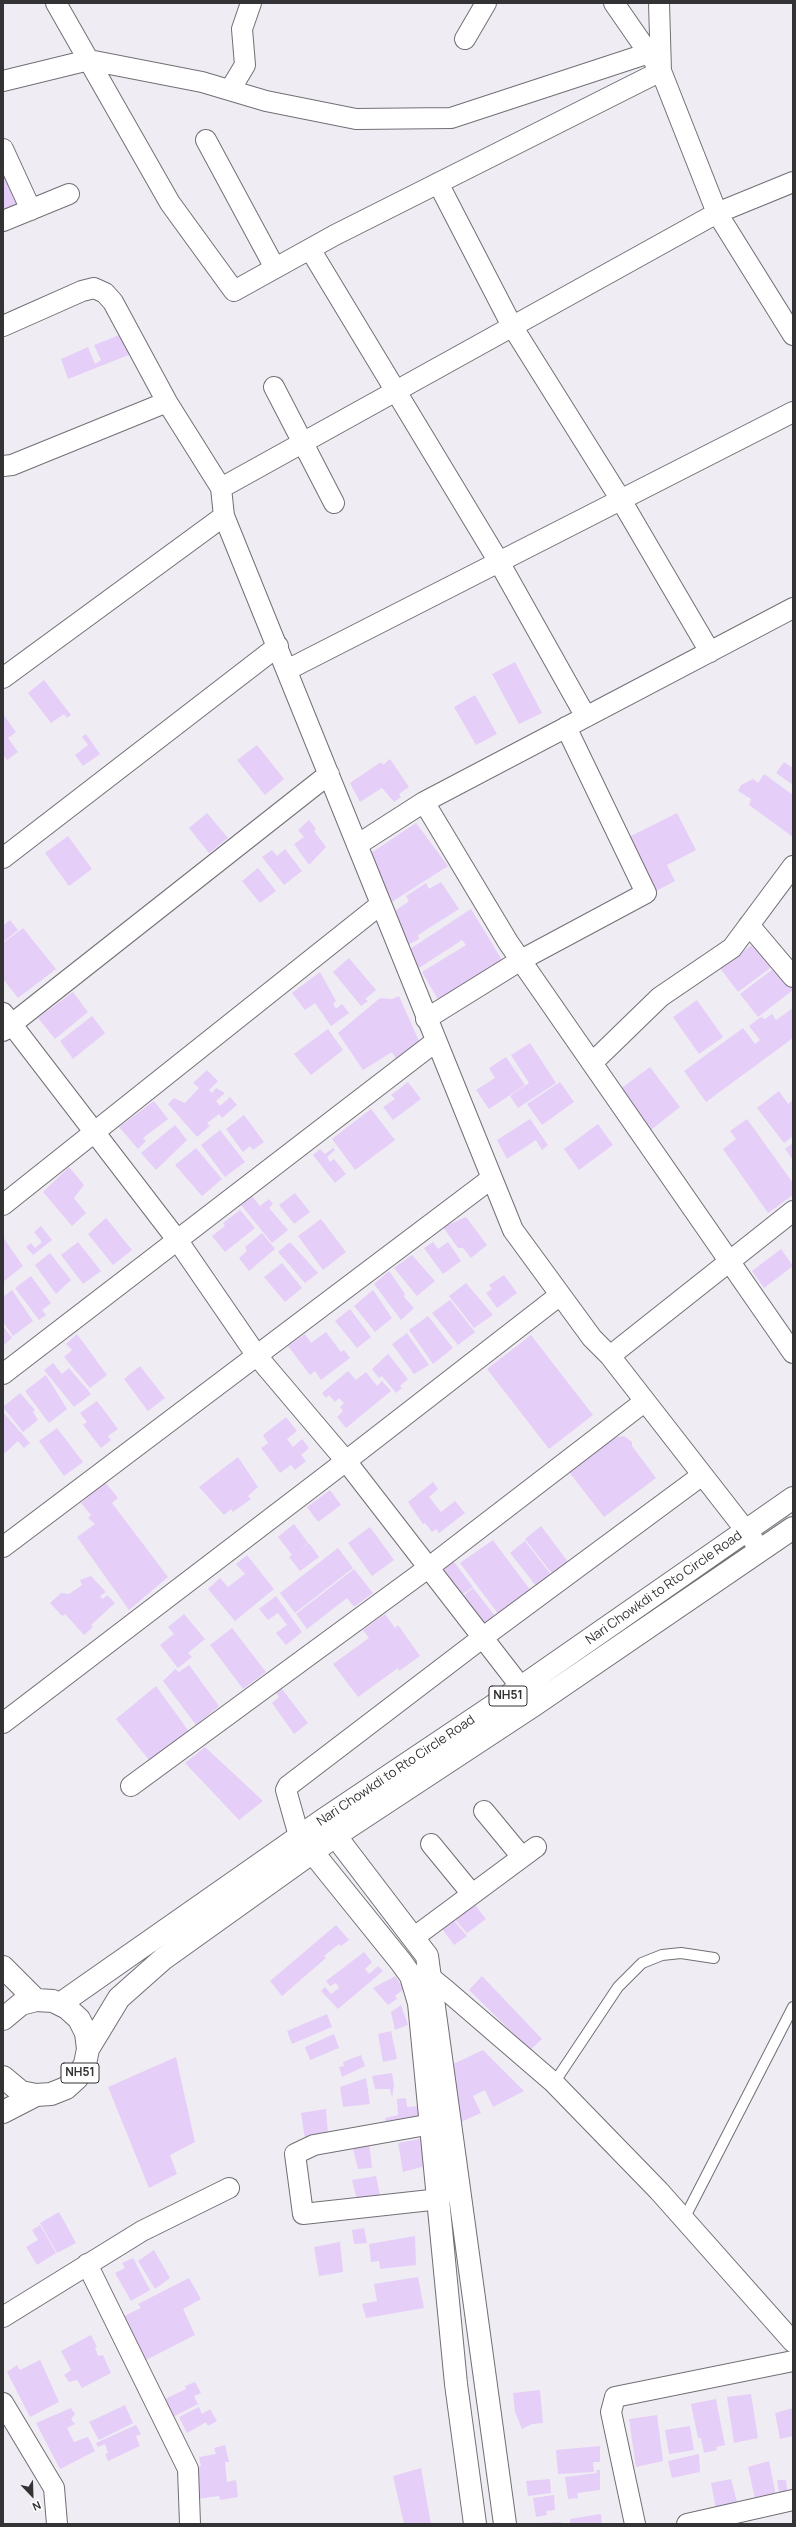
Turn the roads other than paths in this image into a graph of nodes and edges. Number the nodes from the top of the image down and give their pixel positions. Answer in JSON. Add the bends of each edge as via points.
{"nodes":[{"id":1,"x":56,"y":3,"type":"edge"},
{"id":2,"x":252,"y":3,"type":"edge"},
{"id":3,"x":486,"y":3,"type":"edge"},
{"id":4,"x":614,"y":3,"type":"edge"},
{"id":5,"x":659,"y":3,"type":"edge"},
{"id":6,"x":465,"y":39,"type":"dead end"},
{"id":7,"x":649,"y":53,"type":"junction"},
{"id":8,"x":89,"y":60,"type":"junction"},
{"id":9,"x":44,"y":71,"type":"junction"},
{"id":10,"x":661,"y":71,"type":"junction"},
{"id":11,"x":3,"y":81,"type":"edge"},
{"id":12,"x":230,"y":90,"type":"junction"},
{"id":13,"x":3,"y":95,"type":"edge"},
{"id":14,"x":206,"y":140,"type":"dead end"},
{"id":15,"x":3,"y":149,"type":"edge"},
{"id":16,"x":793,"y":182,"type":"edge"},
{"id":17,"x":438,"y":183,"type":"junction"},
{"id":18,"x":69,"y":194,"type":"dead end"},
{"id":19,"x":30,"y":210,"type":"junction"},
{"id":20,"x":717,"y":213,"type":"junction"},
{"id":21,"x":3,"y":221,"type":"edge"},
{"id":22,"x":310,"y":249,"type":"junction"},
{"id":23,"x":275,"y":268,"type":"junction"},
{"id":24,"x":3,"y":326,"type":"edge"},
{"id":25,"x":512,"y":326,"type":"junction"},
{"id":26,"x":793,"y":335,"type":"edge"},
{"id":27,"x":274,"y":387,"type":"dead end"},
{"id":28,"x":396,"y":391,"type":"junction"},
{"id":29,"x":166,"y":402,"type":"junction"},
{"id":30,"x":793,"y":412,"type":"edge"},
{"id":31,"x":303,"y":442,"type":"junction"},
{"id":32,"x":3,"y":466,"type":"edge"},
{"id":33,"x":221,"y":488,"type":"junction"},
{"id":34,"x":621,"y":500,"type":"junction"},
{"id":35,"x":334,"y":503,"type":"dead end"},
{"id":36,"x":224,"y":516,"type":"junction"},
{"id":37,"x":499,"y":562,"type":"junction"},
{"id":38,"x":793,"y":608,"type":"edge"},
{"id":39,"x":278,"y":646,"type":"junction"},
{"id":40,"x":710,"y":652,"type":"junction"},
{"id":41,"x":287,"y":670,"type":"junction"},
{"id":42,"x":3,"y":678,"type":"edge"},
{"id":43,"x":586,"y":717,"type":"junction"},
{"id":44,"x":566,"y":727,"type":"junction"},
{"id":45,"x":329,"y":774,"type":"junction"},
{"id":46,"x":424,"y":802,"type":"junction"},
{"id":47,"x":357,"y":845,"type":"junction"},
{"id":48,"x":3,"y":858,"type":"edge"},
{"id":49,"x":793,"y":866,"type":"edge"},
{"id":50,"x":381,"y":904,"type":"junction"},
{"id":51,"x":749,"y":925,"type":"junction"},
{"id":52,"x":521,"y":960,"type":"junction"},
{"id":53,"x":793,"y":977,"type":"edge"},
{"id":54,"x":426,"y":1019,"type":"junction"},
{"id":55,"x":6,"y":1023,"type":"edge"},
{"id":56,"x":435,"y":1042,"type":"junction"},
{"id":57,"x":592,"y":1063,"type":"junction"},
{"id":58,"x":95,"y":1134,"type":"junction"},
{"id":59,"x":492,"y":1178,"type":"junction"},
{"id":60,"x":3,"y":1205,"type":"edge"},
{"id":61,"x":793,"y":1211,"type":"edge"},
{"id":62,"x":178,"y":1241,"type":"junction"},
{"id":63,"x":729,"y":1260,"type":"junction"},
{"id":64,"x":560,"y":1295,"type":"junction"},
{"id":65,"x":793,"y":1353,"type":"edge"},
{"id":66,"x":257,"y":1356,"type":"junction"},
{"id":67,"x":610,"y":1356,"type":"junction"},
{"id":68,"x":3,"y":1374,"type":"edge"},
{"id":69,"x":644,"y":1402,"type":"junction"},
{"id":70,"x":346,"y":1462,"type":"junction"},
{"id":71,"x":702,"y":1476,"type":"junction"},
{"id":72,"x":793,"y":1498,"type":"edge"},
{"id":73,"x":793,"y":1528,"type":"edge"},
{"id":74,"x":745,"y":1532,"type":"junction"},
{"id":75,"x":3,"y":1547,"type":"edge"},
{"id":76,"x":761,"y":1550,"type":"junction"},
{"id":77,"x":428,"y":1568,"type":"junction"},
{"id":78,"x":482,"y":1638,"type":"junction"},
{"id":79,"x":520,"y":1688,"type":"junction"},
{"id":80,"x":534,"y":1705,"type":"junction"},
{"id":81,"x":3,"y":1723,"type":"edge"},
{"id":82,"x":132,"y":1786,"type":"dead end"},
{"id":83,"x":292,"y":1808,"type":"junction"},
{"id":84,"x":484,"y":1811,"type":"dead end"},
{"id":85,"x":329,"y":1828,"type":"junction"},
{"id":86,"x":431,"y":1844,"type":"dead end"},
{"id":87,"x":305,"y":1845,"type":"junction"},
{"id":88,"x":472,"y":1894,"type":"junction"},
{"id":89,"x":413,"y":1938,"type":"junction"},
{"id":90,"x":157,"y":1950,"type":"junction"},
{"id":91,"x":714,"y":1958,"type":"dead end"},
{"id":92,"x":3,"y":1967,"type":"edge"},
{"id":93,"x":420,"y":1977,"type":"junction"},
{"id":94,"x":36,"y":2000,"type":"junction"},
{"id":95,"x":60,"y":2004,"type":"junction"},
{"id":96,"x":793,"y":2007,"type":"edge"},
{"id":97,"x":3,"y":2019,"type":"edge"},
{"id":98,"x":88,"y":2049,"type":"junction"},
{"id":99,"x":3,"y":2077,"type":"edge"},
{"id":100,"x":554,"y":2083,"type":"junction"},
{"id":101,"x":36,"y":2095,"type":"junction"},
{"id":102,"x":3,"y":2112,"type":"edge"},
{"id":103,"x":441,"y":2124,"type":"junction"},
{"id":104,"x":229,"y":2188,"type":"dead end"},
{"id":105,"x":440,"y":2199,"type":"junction"},
{"id":106,"x":684,"y":2219,"type":"junction"},
{"id":107,"x":87,"y":2264,"type":"junction"},
{"id":108,"x":3,"y":2317,"type":"edge"},
{"id":109,"x":789,"y":2331,"type":"edge"},
{"id":110,"x":793,"y":2361,"type":"edge"},
{"id":111,"x":485,"y":2381,"type":"junction"},
{"id":112,"x":456,"y":2384,"type":"junction"},
{"id":113,"x":3,"y":2403,"type":"edge"},
{"id":114,"x":793,"y":2500,"type":"edge"},
{"id":115,"x":57,"y":2524,"type":"edge"},
{"id":116,"x":190,"y":2524,"type":"edge"},
{"id":117,"x":475,"y":2524,"type":"edge"},
{"id":118,"x":505,"y":2524,"type":"edge"},
{"id":119,"x":635,"y":2524,"type":"edge"},
{"id":120,"x":687,"y":2524,"type":"edge"}],
"edges":[{"from":1,"to":8,"type":"street"},
{"from":2,"to":12,"type":"street","via":[[242,29],[245,65]]},
{"from":3,"to":6,"type":"street"},
{"from":4,"to":7,"type":"street"},
{"from":5,"to":10,"type":"street"},
{"from":7,"to":10,"type":"street"},
{"from":7,"to":12,"type":"street","via":[[451,118],[356,119],[266,101]]},
{"from":8,"to":9,"type":"street"},
{"from":8,"to":12,"type":"street"},
{"from":8,"to":23,"type":"street","via":[[170,203],[234,291]]},
{"from":9,"to":11,"type":"street"},
{"from":9,"to":13,"type":"street"},
{"from":10,"to":17,"type":"street"},
{"from":10,"to":20,"type":"street"},
{"from":14,"to":23,"type":"street"},
{"from":15,"to":19,"type":"street"},
{"from":16,"to":20,"type":"street"},
{"from":17,"to":22,"type":"street"},
{"from":17,"to":25,"type":"street"},
{"from":18,"to":19,"type":"street"},
{"from":19,"to":21,"type":"street"},
{"from":20,"to":25,"type":"street"},
{"from":20,"to":26,"type":"street"},
{"from":22,"to":23,"type":"street"},
{"from":22,"to":28,"type":"street"},
{"from":24,"to":29,"type":"street","via":[[82,291],[94,288],[105,293],[113,302]]},
{"from":25,"to":28,"type":"street"},
{"from":25,"to":34,"type":"street"},
{"from":27,"to":31,"type":"street"},
{"from":28,"to":31,"type":"street"},
{"from":28,"to":37,"type":"street"},
{"from":29,"to":32,"type":"street","via":[[12,465]]},
{"from":29,"to":33,"type":"street"},
{"from":30,"to":34,"type":"street"},
{"from":31,"to":33,"type":"street"},
{"from":31,"to":35,"type":"street"},
{"from":33,"to":36,"type":"street"},
{"from":34,"to":37,"type":"street"},
{"from":34,"to":40,"type":"street"},
{"from":36,"to":39,"type":"street"},
{"from":36,"to":42,"type":"street"},
{"from":37,"to":41,"type":"street"},
{"from":37,"to":43,"type":"street"},
{"from":38,"to":40,"type":"street"},
{"from":39,"to":41,"type":"street"},
{"from":39,"to":48,"type":"street"},
{"from":40,"to":43,"type":"street"},
{"from":41,"to":45,"type":"street"},
{"from":43,"to":44,"type":"street"},
{"from":44,"to":46,"type":"street"},
{"from":44,"to":52,"type":"street","via":[[646,893]]},
{"from":45,"to":47,"type":"street"},
{"from":45,"to":55,"type":"street"},
{"from":46,"to":47,"type":"street"},
{"from":46,"to":52,"type":"street"},
{"from":47,"to":50,"type":"street"},
{"from":49,"to":51,"type":"street"},
{"from":50,"to":54,"type":"street"},
{"from":50,"to":58,"type":"street"},
{"from":51,"to":53,"type":"street"},
{"from":51,"to":57,"type":"street","via":[[732,948],[660,997]]},
{"from":52,"to":54,"type":"street"},
{"from":52,"to":57,"type":"street"},
{"from":54,"to":56,"type":"street"},
{"from":55,"to":58,"type":"street"},
{"from":56,"to":59,"type":"street"},
{"from":56,"to":62,"type":"street"},
{"from":57,"to":63,"type":"street"},
{"from":58,"to":60,"type":"street"},
{"from":58,"to":62,"type":"street"},
{"from":59,"to":64,"type":"street","via":[[513,1230]]},
{"from":59,"to":66,"type":"street"},
{"from":61,"to":63,"type":"street"},
{"from":62,"to":66,"type":"street"},
{"from":62,"to":68,"type":"street"},
{"from":63,"to":65,"type":"street"},
{"from":63,"to":67,"type":"street"},
{"from":64,"to":67,"type":"street","via":[[592,1338]]},
{"from":64,"to":70,"type":"street"},
{"from":66,"to":70,"type":"street"},
{"from":66,"to":75,"type":"street"},
{"from":67,"to":69,"type":"street"},
{"from":69,"to":71,"type":"street"},
{"from":69,"to":77,"type":"street"},
{"from":70,"to":77,"type":"street"},
{"from":70,"to":81,"type":"street"},
{"from":71,"to":74,"type":"street"},
{"from":71,"to":78,"type":"street"},
{"from":72,"to":74,"type":"main road","name":"Nari Chowkdi to Rto Circle Road","number":"NH51"},
{"from":73,"to":76,"type":"main road","number":"NH51"},
{"from":74,"to":76,"type":"street"},
{"from":74,"to":79,"type":"main road","name":"Nari Chowkdi to Rto Circle Road","number":"NH51"},
{"from":76,"to":80,"type":"main road","number":"NH51"},
{"from":77,"to":78,"type":"street"},
{"from":77,"to":82,"type":"street"},
{"from":78,"to":79,"type":"street"},
{"from":78,"to":83,"type":"street","via":[[288,1786],[286,1790]]},
{"from":79,"to":80,"type":"street"},
{"from":79,"to":85,"type":"main road","name":"Nari Chowkdi to Rto Circle Road","number":"NH51"},
{"from":80,"to":85,"type":"main road","number":"NH51"},
{"from":83,"to":85,"type":"street"},
{"from":83,"to":87,"type":"street"},
{"from":84,"to":88,"type":"street","via":[[529,1852]]},
{"from":85,"to":87,"type":"main road","name":"Nari Chowkdi to Rto Circle Road","number":"NH51"},
{"from":85,"to":89,"type":"main road"},
{"from":86,"to":88,"type":"street"},
{"from":87,"to":90,"type":"main road","number":"NH51","via":[[234,1909]]},
{"from":87,"to":90,"type":"main road","name":"Nari Chowkdi to Rto Circle Road","number":"NH51","via":[[220,1891]]},
{"from":87,"to":93,"type":"main road"},
{"from":88,"to":89,"type":"street"},
{"from":89,"to":93,"type":"main road","via":[[427,1956]]},
{"from":90,"to":95,"type":"main road","name":"Nari Chowkdi to Rto Circle Road","number":"NH51"},
{"from":90,"to":98,"type":"main road","number":"NH51","via":[[119,1998]]},
{"from":91,"to":100,"type":"lane","via":[[668,1954],[642,1963],[618,1986]]},
{"from":92,"to":94,"type":"main road"},
{"from":93,"to":100,"type":"street"},
{"from":93,"to":103,"type":"main road","via":[[419,2003]]},
{"from":94,"to":95,"type":"main road","number":"NH51"},
{"from":94,"to":97,"type":"main road","number":"NH51","via":[[21,2004]]},
{"from":95,"to":98,"type":"main road","number":"NH51","via":[[79,2019],[86,2033]]},
{"from":96,"to":106,"type":"lane"},
{"from":98,"to":101,"type":"main road","number":"NH51","via":[[85,2064],[77,2078],[66,2088],[51,2094]]},
{"from":99,"to":101,"type":"main road","number":"NH51","via":[[21,2092]]},
{"from":100,"to":106,"type":"street"},
{"from":101,"to":102,"type":"main road"},
{"from":103,"to":105,"type":"main road"},
{"from":103,"to":105,"type":"street","via":[[314,2145],[295,2154],[303,2214]]},
{"from":103,"to":111,"type":"main road"},
{"from":104,"to":107,"type":"street","via":[[142,2230]]},
{"from":105,"to":112,"type":"main road"},
{"from":106,"to":109,"type":"street"},
{"from":107,"to":108,"type":"street"},
{"from":107,"to":116,"type":"street","via":[[188,2469]]},
{"from":110,"to":119,"type":"street","via":[[615,2397],[611,2412]]},
{"from":111,"to":112,"type":"main road"},
{"from":111,"to":118,"type":"main road"},
{"from":112,"to":117,"type":"main road"},
{"from":113,"to":115,"type":"street","via":[[54,2488]]},
{"from":114,"to":120,"type":"street"}]}
